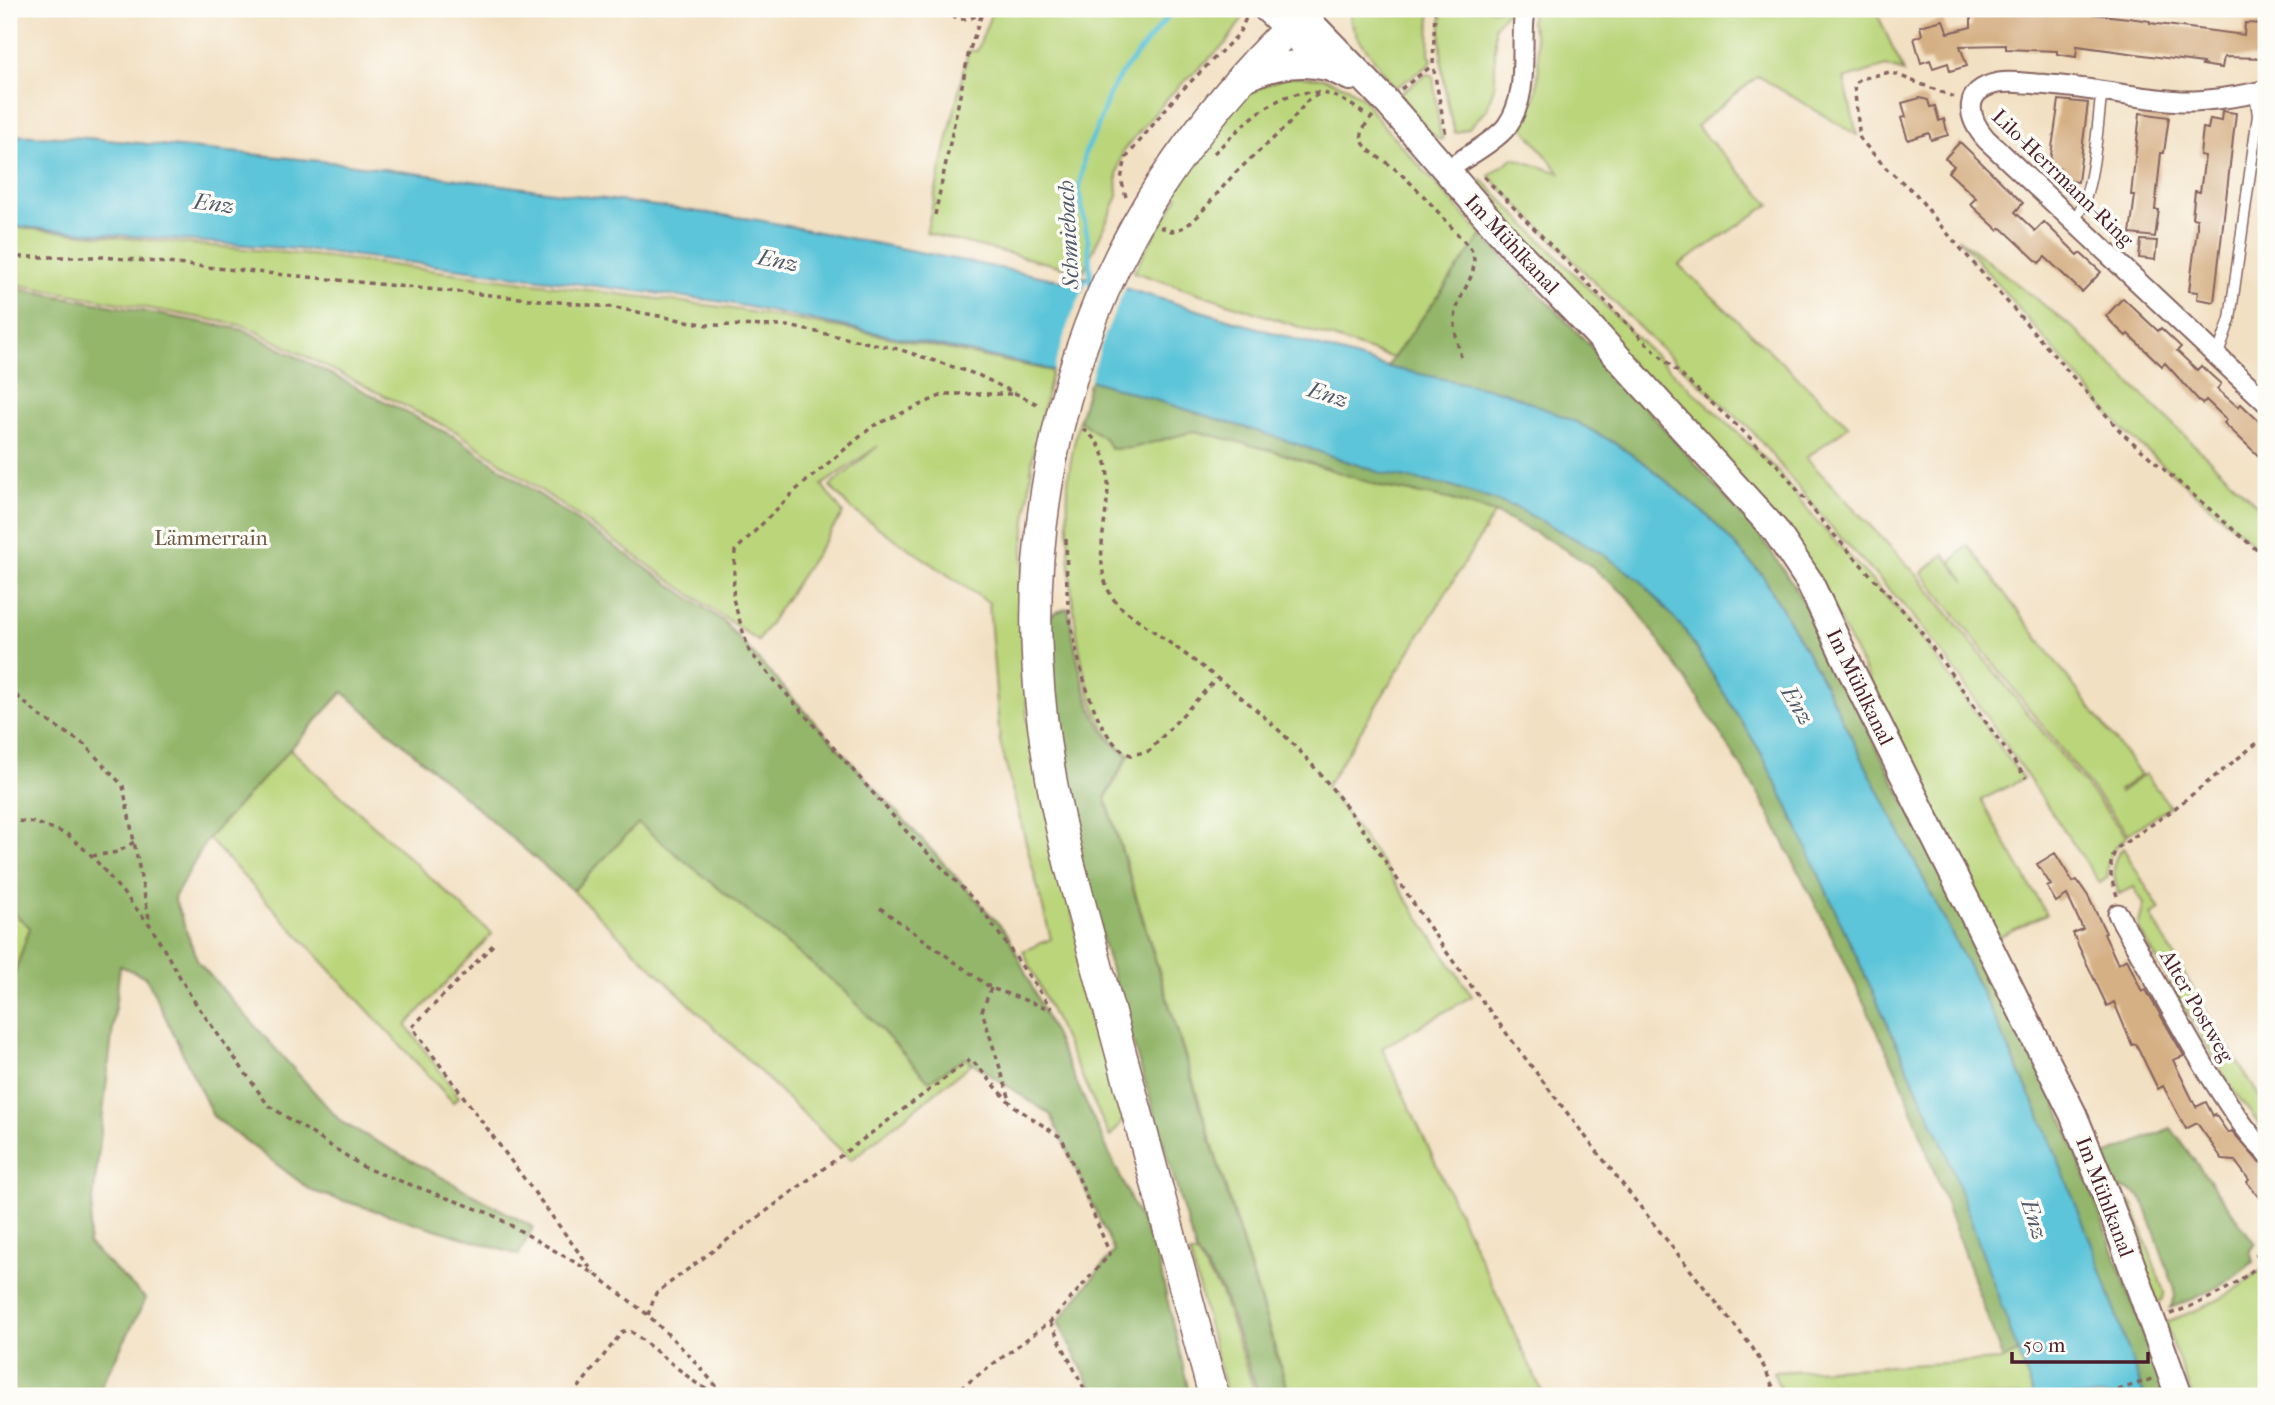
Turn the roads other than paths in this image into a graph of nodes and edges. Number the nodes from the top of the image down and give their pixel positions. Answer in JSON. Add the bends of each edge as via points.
{"nodes":[{"id":1,"x":1525,"y":9,"type":"edge"},
{"id":2,"x":1293,"y":14,"type":"edge"},
{"id":3,"x":1328,"y":67,"type":"junction"},
{"id":4,"x":1238,"y":81,"type":"junction"},
{"id":5,"x":2102,"y":90,"type":"junction"},
{"id":6,"x":2261,"y":92,"type":"edge"},
{"id":7,"x":1376,"y":102,"type":"junction"},
{"id":8,"x":1455,"y":164,"type":"junction"},
{"id":9,"x":2073,"y":221,"type":"junction"},
{"id":10,"x":2214,"y":354,"type":"junction"},
{"id":11,"x":2266,"y":402,"type":"edge"},
{"id":12,"x":2118,"y":914,"type":"road end"},
{"id":13,"x":2266,"y":1152,"type":"edge"},
{"id":14,"x":1214,"y":1396,"type":"edge"},
{"id":15,"x":2179,"y":1396,"type":"edge"}],
"edges":[{"from":1,"to":8,"type":"street","via":[[1522,91],[1515,109],[1506,128]]},
{"from":2,"to":3,"type":"street","name":"Im Mühlkanal"},
{"from":2,"to":4,"type":"main road"},
{"from":2,"to":7,"type":"street","name":"Im Mühlkanal"},
{"from":3,"to":4,"type":"street","via":[[1281,65]]},
{"from":3,"to":7,"type":"street","name":"Im Mühlkanal"},
{"from":4,"to":14,"type":"main road","bridge":true,"via":[[1161,184],[1128,239],[1093,316],[1066,396],[1052,458],[1041,523],[1035,627],[1046,758],[1070,866]]},
{"from":5,"to":6,"type":"street","name":"Lilo-Herrmann-Ring","via":[[2182,101]]},
{"from":5,"to":9,"type":"lane","via":[[2089,186]]},
{"from":5,"to":9,"type":"street","name":"Lilo-Herrmann-Ring","via":[[1998,83],[1982,90],[1972,103],[1976,128]]},
{"from":6,"to":10,"type":"lane","via":[[2230,319]]},
{"from":7,"to":8,"type":"street","name":"Im Mühlkanal"},
{"from":8,"to":15,"type":"street","name":"Im Mühlkanal","via":[[1513,246],[1775,530],[1809,581],[2073,1114]]},
{"from":9,"to":10,"type":"street","name":"Lilo-Herrmann-Ring"},
{"from":10,"to":11,"type":"street","name":"Lilo-Herrmann-Ring"},
{"from":12,"to":13,"type":"street","name":"Alter Postweg","via":[[2220,1092]]}]}
